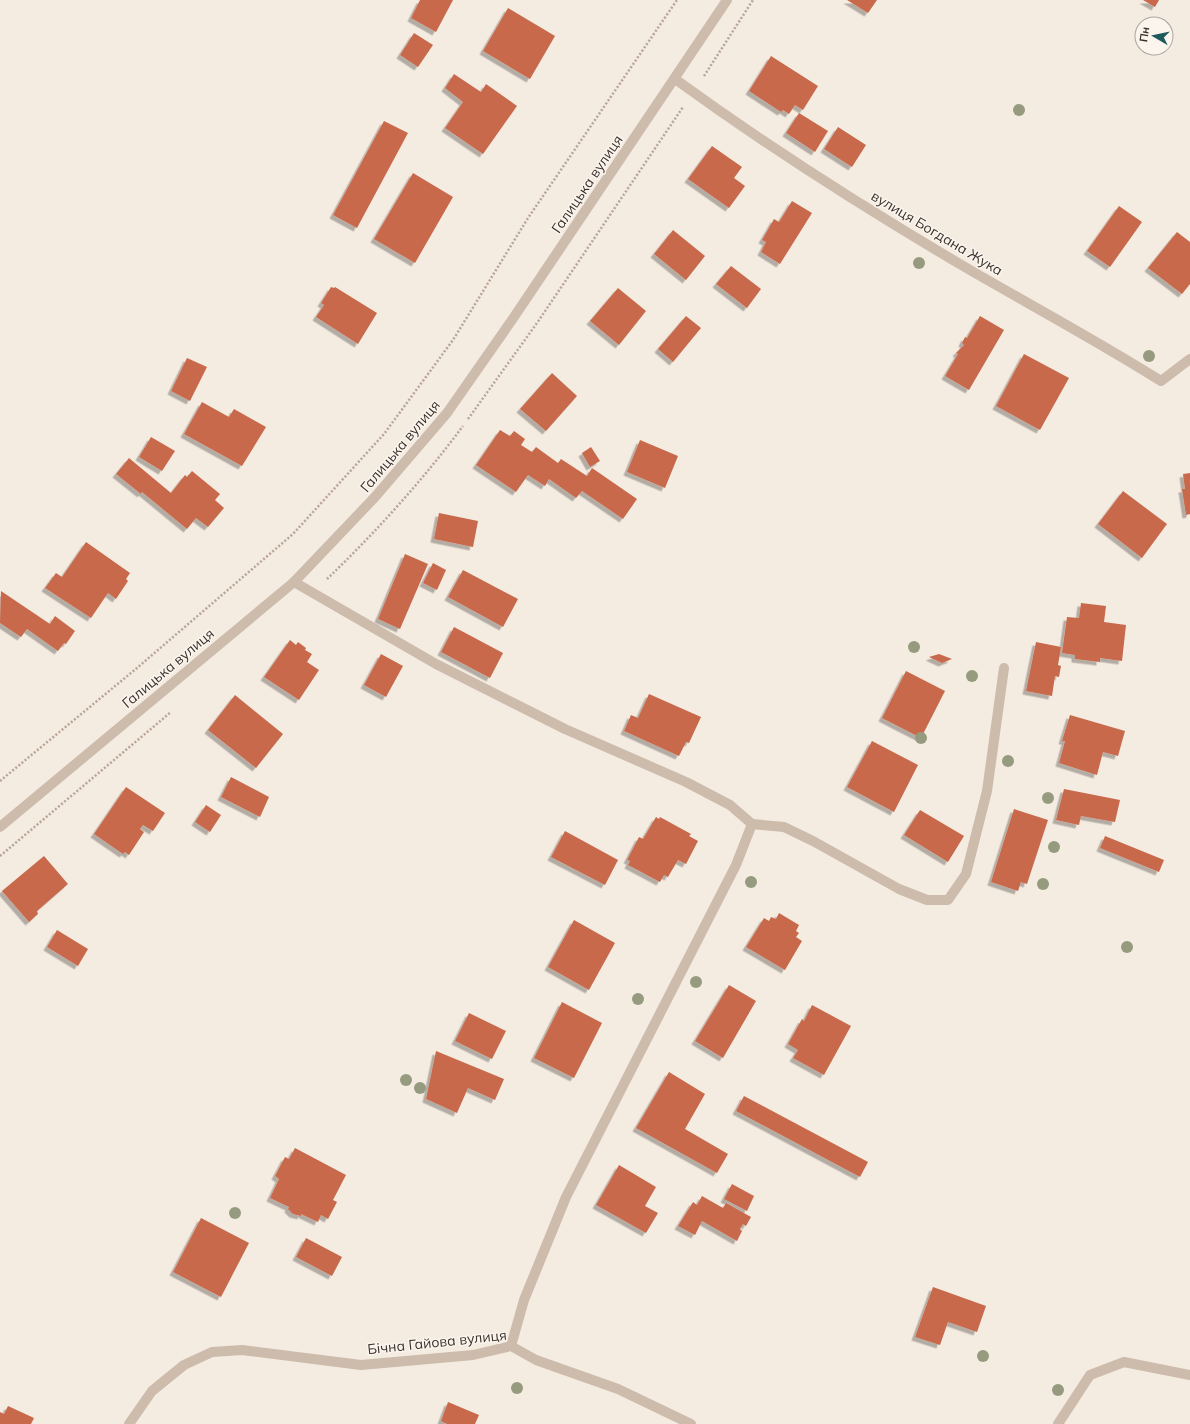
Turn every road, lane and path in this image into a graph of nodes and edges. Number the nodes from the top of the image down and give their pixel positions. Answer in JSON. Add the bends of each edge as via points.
{"nodes":[{"id":1,"x":677,"y":0,"type":"edge"},
{"id":2,"x":727,"y":0,"type":"edge"},
{"id":3,"x":675,"y":79,"type":"junction"},
{"id":4,"x":1190,"y":359,"type":"edge"},
{"id":5,"x":294,"y":582,"type":"junction"},
{"id":6,"x":1004,"y":668,"type":"dead end"},
{"id":7,"x":0,"y":781,"type":"edge"},
{"id":8,"x":752,"y":824,"type":"junction"},
{"id":9,"x":0,"y":827,"type":"edge"},
{"id":10,"x":19,"y":840,"type":"dead end"},
{"id":11,"x":0,"y":856,"type":"edge"},
{"id":12,"x":511,"y":1346,"type":"junction"},
{"id":13,"x":1190,"y":1375,"type":"edge"},
{"id":14,"x":129,"y":1424,"type":"edge"},
{"id":15,"x":691,"y":1424,"type":"edge"},
{"id":16,"x":1058,"y":1424,"type":"edge"}],
"edges":[{"from":1,"to":7,"type":"path","via":[[528,218],[453,340],[384,434],[293,534]]},
{"from":2,"to":3,"type":"street","name":"Галицька вулиця"},
{"from":3,"to":4,"type":"street","name":"вулиця Богдана Жука","via":[[731,120],[858,203],[1162,381]]},
{"from":3,"to":5,"type":"street","name":"Галицька вулиця","via":[[447,413],[375,497]]},
{"from":5,"to":8,"type":"street","via":[[436,664],[566,729],[730,804]]},
{"from":5,"to":9,"type":"street","name":"Галицька вулиця"},
{"from":6,"to":8,"type":"street","via":[[987,791],[966,874],[948,900],[927,900],[899,890],[784,827]]},
{"from":8,"to":12,"type":"street","via":[[736,865],[566,1197],[524,1300]]},
{"from":10,"to":11,"type":"path"},
{"from":12,"to":14,"type":"street","name":"Бічна Гайова вулиця","via":[[472,1355],[361,1365],[242,1350],[212,1352],[184,1365],[152,1391]]},
{"from":12,"to":15,"type":"street","name":"Бічна Гайова вулиця","via":[[536,1360],[618,1389]]},
{"from":13,"to":16,"type":"street","via":[[1124,1362],[1090,1375]]}]}
